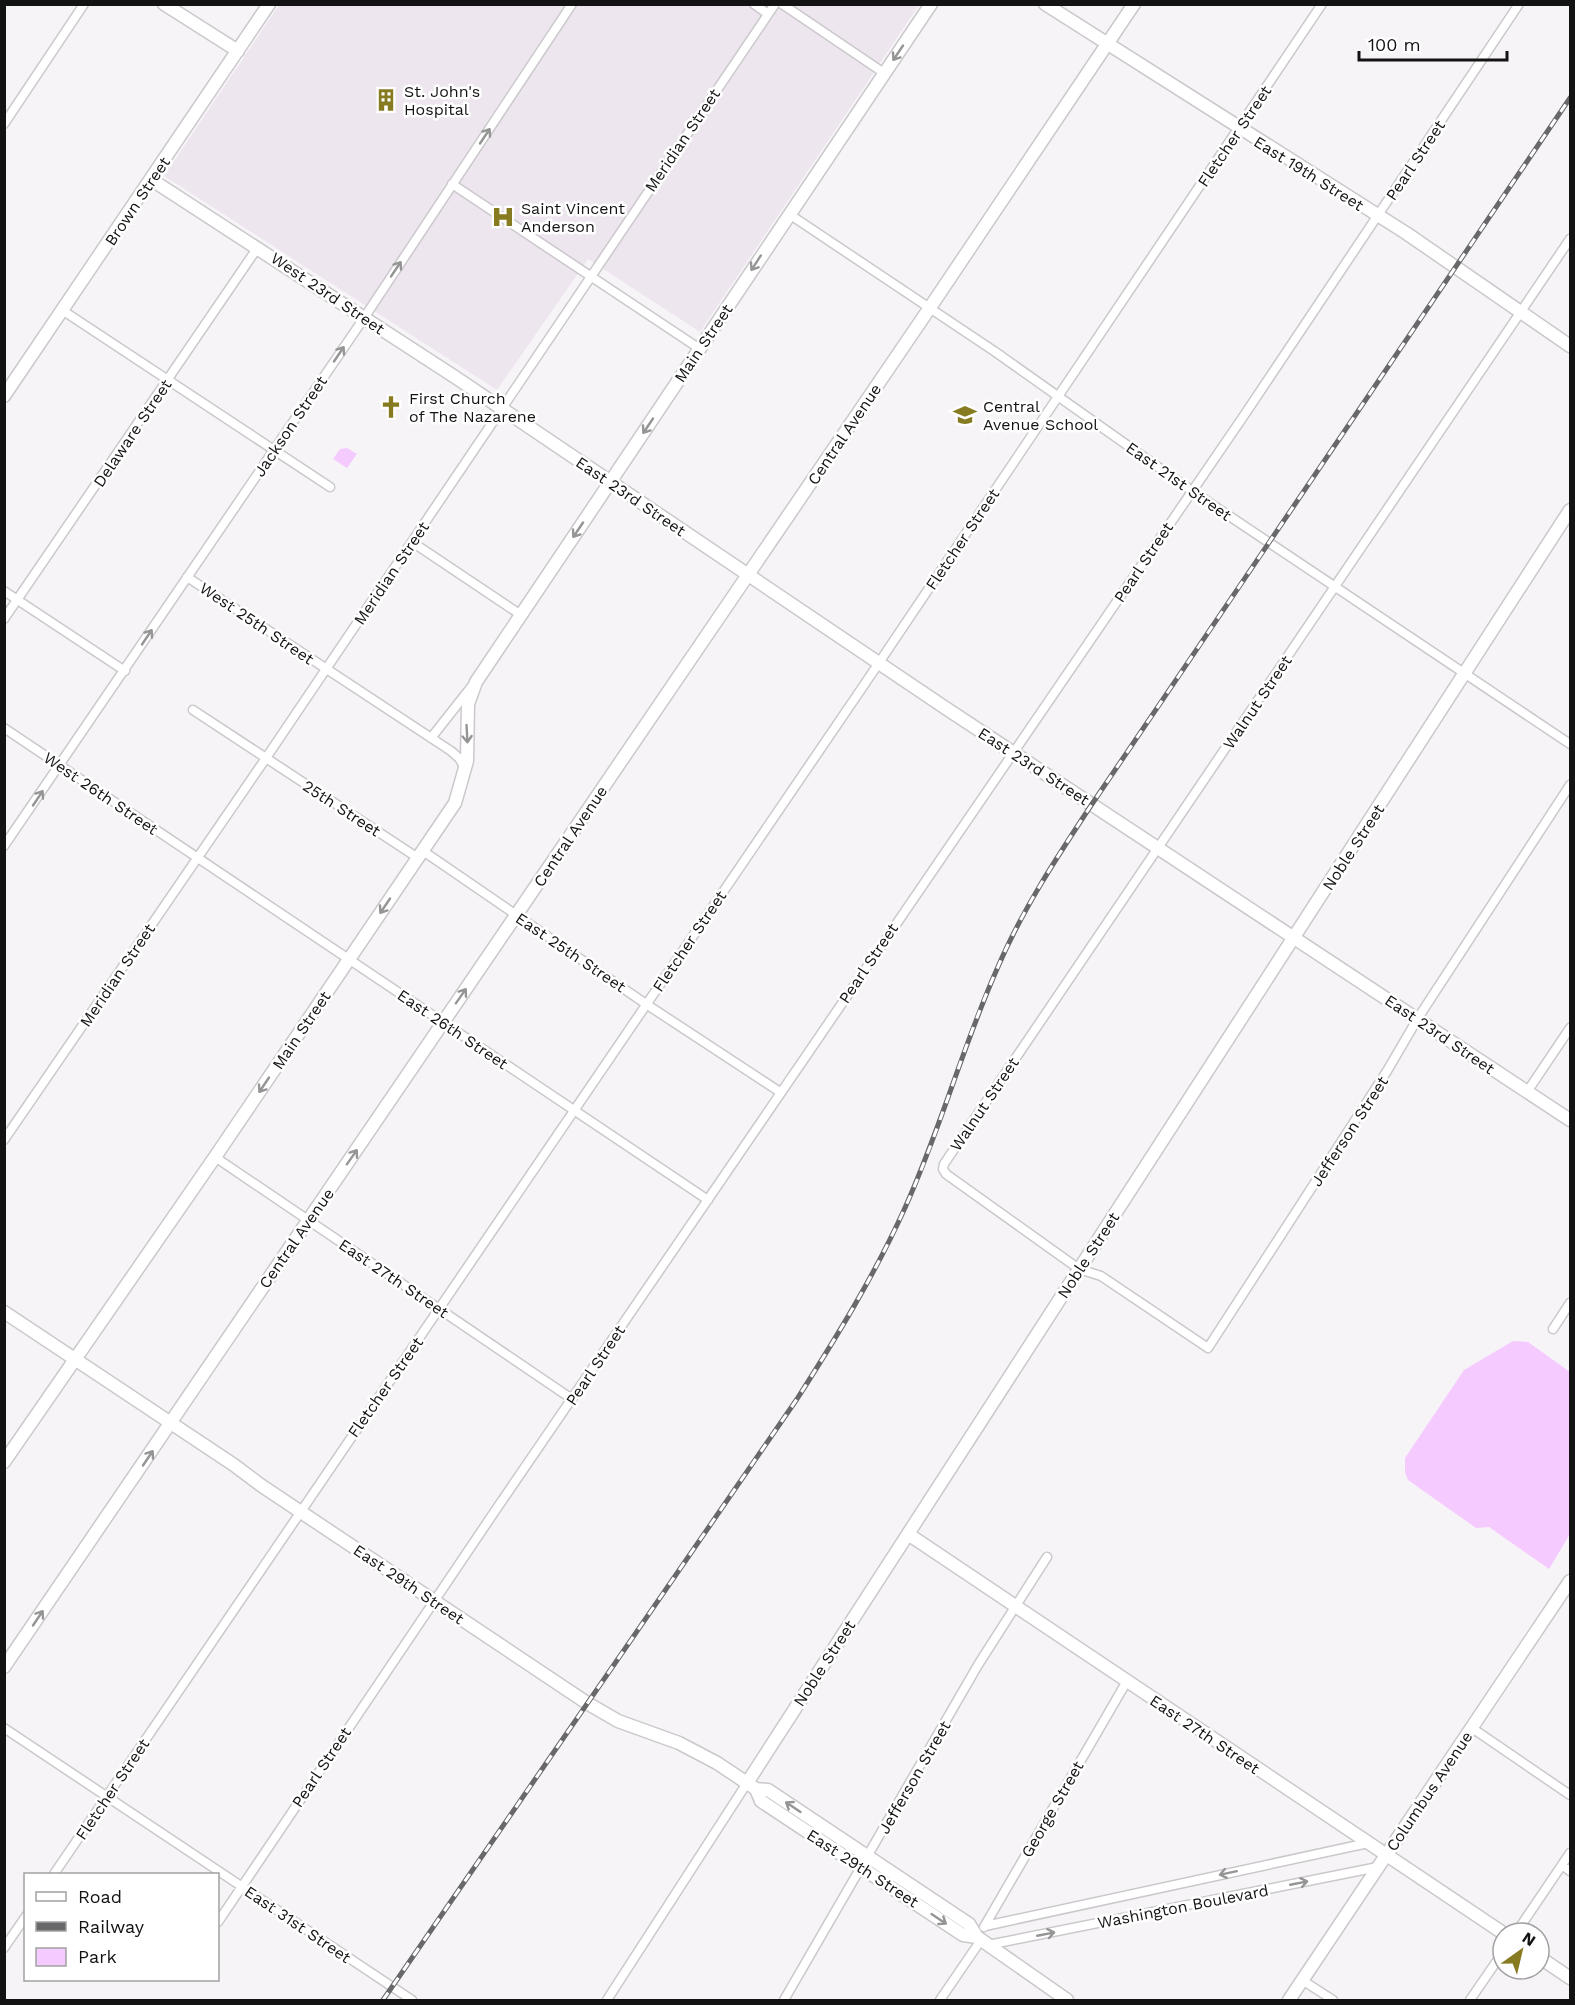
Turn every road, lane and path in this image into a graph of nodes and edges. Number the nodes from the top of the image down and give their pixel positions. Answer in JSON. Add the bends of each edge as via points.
{"nodes":[{"id":1,"x":84,"y":4,"type":"edge"},
{"id":2,"x":164,"y":4,"type":"edge"},
{"id":3,"x":269,"y":4,"type":"edge"},
{"id":4,"x":572,"y":4,"type":"edge"},
{"id":5,"x":753,"y":4,"type":"edge"},
{"id":6,"x":775,"y":4,"type":"edge"},
{"id":7,"x":782,"y":4,"type":"edge"},
{"id":8,"x":931,"y":4,"type":"edge"},
{"id":9,"x":1045,"y":4,"type":"edge"},
{"id":10,"x":1134,"y":4,"type":"edge"},
{"id":11,"x":1322,"y":4,"type":"edge"},
{"id":12,"x":1519,"y":4,"type":"edge"},
{"id":13,"x":768,"y":14,"type":"junction"},
{"id":14,"x":1107,"y":45,"type":"junction"},
{"id":15,"x":238,"y":51,"type":"junction"},
{"id":16,"x":884,"y":73,"type":"junction"},
{"id":17,"x":4,"y":124,"type":"edge"},
{"id":18,"x":1239,"y":129,"type":"junction"},
{"id":19,"x":152,"y":180,"type":"junction"},
{"id":20,"x":452,"y":184,"type":"junction"},
{"id":21,"x":789,"y":214,"type":"junction"},
{"id":22,"x":1378,"y":216,"type":"junction"},
{"id":23,"x":1570,"y":239,"type":"edge"},
{"id":24,"x":258,"y":247,"type":"junction"},
{"id":25,"x":591,"y":276,"type":"junction"},
{"id":26,"x":929,"y":309,"type":"junction"},
{"id":27,"x":62,"y":310,"type":"junction"},
{"id":28,"x":1520,"y":312,"type":"junction"},
{"id":29,"x":364,"y":318,"type":"junction"},
{"id":30,"x":1570,"y":346,"type":"edge"},
{"id":31,"x":700,"y":349,"type":"junction"},
{"id":32,"x":168,"y":380,"type":"junction"},
{"id":33,"x":4,"y":396,"type":"edge"},
{"id":34,"x":1058,"y":398,"type":"junction"},
{"id":35,"x":502,"y":408,"type":"junction"},
{"id":36,"x":273,"y":450,"type":"junction"},
{"id":37,"x":610,"y":481,"type":"junction"},
{"id":38,"x":330,"y":487,"type":"dead end"},
{"id":39,"x":1192,"y":491,"type":"junction"},
{"id":40,"x":1570,"y":510,"type":"edge"},
{"id":41,"x":412,"y":542,"type":"junction"},
{"id":42,"x":748,"y":575,"type":"junction"},
{"id":43,"x":187,"y":577,"type":"junction"},
{"id":44,"x":1335,"y":587,"type":"junction"},
{"id":45,"x":4,"y":591,"type":"edge"},
{"id":46,"x":18,"y":600,"type":"junction"},
{"id":47,"x":521,"y":615,"type":"junction"},
{"id":48,"x":4,"y":619,"type":"edge"},
{"id":49,"x":878,"y":663,"type":"junction"},
{"id":50,"x":326,"y":669,"type":"junction"},
{"id":51,"x":125,"y":671,"type":"junction"},
{"id":52,"x":1466,"y":674,"type":"junction"},
{"id":53,"x":476,"y":682,"type":"junction"},
{"id":54,"x":193,"y":710,"type":"dead end"},
{"id":55,"x":4,"y":728,"type":"edge"},
{"id":56,"x":431,"y":738,"type":"junction"},
{"id":57,"x":1570,"y":744,"type":"edge"},
{"id":58,"x":1012,"y":752,"type":"junction"},
{"id":59,"x":266,"y":758,"type":"junction"},
{"id":60,"x":60,"y":766,"type":"junction"},
{"id":61,"x":465,"y":769,"type":"junction"},
{"id":62,"x":1570,"y":785,"type":"edge"},
{"id":63,"x":4,"y":846,"type":"edge"},
{"id":64,"x":1158,"y":847,"type":"junction"},
{"id":65,"x":420,"y":854,"type":"junction"},
{"id":66,"x":197,"y":858,"type":"junction"},
{"id":67,"x":517,"y":914,"type":"junction"},
{"id":68,"x":1294,"y":938,"type":"junction"},
{"id":69,"x":349,"y":959,"type":"junction"},
{"id":70,"x":646,"y":1004,"type":"junction"},
{"id":71,"x":1418,"y":1018,"type":"junction"},
{"id":72,"x":443,"y":1022,"type":"junction"},
{"id":73,"x":1570,"y":1028,"type":"edge"},
{"id":74,"x":780,"y":1092,"type":"junction"},
{"id":75,"x":1527,"y":1092,"type":"junction"},
{"id":76,"x":574,"y":1110,"type":"junction"},
{"id":77,"x":1570,"y":1120,"type":"edge"},
{"id":78,"x":4,"y":1140,"type":"edge"},
{"id":79,"x":215,"y":1157,"type":"junction"},
{"id":80,"x":708,"y":1200,"type":"junction"},
{"id":81,"x":308,"y":1221,"type":"junction"},
{"id":82,"x":1079,"y":1269,"type":"junction"},
{"id":83,"x":1570,"y":1303,"type":"edge"},
{"id":84,"x":439,"y":1309,"type":"junction"},
{"id":85,"x":4,"y":1312,"type":"edge"},
{"id":86,"x":1553,"y":1329,"type":"dead end"},
{"id":87,"x":74,"y":1359,"type":"junction"},
{"id":88,"x":572,"y":1399,"type":"junction"},
{"id":89,"x":171,"y":1424,"type":"junction"},
{"id":90,"x":4,"y":1462,"type":"edge"},
{"id":91,"x":300,"y":1510,"type":"junction"},
{"id":92,"x":908,"y":1534,"type":"junction"},
{"id":93,"x":1047,"y":1557,"type":"dead end"},
{"id":94,"x":1570,"y":1581,"type":"edge"},
{"id":95,"x":434,"y":1601,"type":"junction"},
{"id":96,"x":1015,"y":1606,"type":"junction"},
{"id":97,"x":4,"y":1667,"type":"edge"},
{"id":98,"x":1127,"y":1681,"type":"junction"},
{"id":99,"x":4,"y":1728,"type":"edge"},
{"id":100,"x":1472,"y":1728,"type":"junction"},
{"id":101,"x":751,"y":1786,"type":"junction"},
{"id":102,"x":1570,"y":1795,"type":"edge"},
{"id":103,"x":106,"y":1796,"type":"junction"},
{"id":104,"x":1368,"y":1843,"type":"junction"},
{"id":105,"x":1570,"y":1853,"type":"edge"},
{"id":106,"x":1386,"y":1855,"type":"junction"},
{"id":107,"x":864,"y":1862,"type":"junction"},
{"id":108,"x":1562,"y":1865,"type":"junction"},
{"id":109,"x":1378,"y":1867,"type":"junction"},
{"id":110,"x":1570,"y":1871,"type":"edge"},
{"id":111,"x":55,"y":1873,"type":"edge"},
{"id":112,"x":242,"y":1887,"type":"junction"},
{"id":113,"x":24,"y":1919,"type":"edge"},
{"id":114,"x":219,"y":1921,"type":"edge"},
{"id":115,"x":1524,"y":1921,"type":"edge"},
{"id":116,"x":1491,"y":1925,"type":"edge"},
{"id":117,"x":985,"y":1926,"type":"junction"},
{"id":118,"x":982,"y":1941,"type":"junction"},
{"id":119,"x":4,"y":1948,"type":"edge"},
{"id":120,"x":1551,"y":1965,"type":"edge"},
{"id":121,"x":1491,"y":1970,"type":"edge"},
{"id":122,"x":1570,"y":1978,"type":"edge"},
{"id":123,"x":1302,"y":1980,"type":"junction"},
{"id":124,"x":412,"y":2001,"type":"edge"},
{"id":125,"x":608,"y":2001,"type":"edge"},
{"id":126,"x":784,"y":2001,"type":"edge"},
{"id":127,"x":940,"y":2001,"type":"edge"},
{"id":128,"x":1068,"y":2001,"type":"edge"},
{"id":129,"x":1289,"y":2001,"type":"edge"},
{"id":130,"x":1333,"y":2001,"type":"edge"},
{"id":131,"x":1470,"y":2001,"type":"edge"}],
"edges":[{"from":1,"to":17,"type":"street"},
{"from":2,"to":15,"type":"street"},
{"from":3,"to":15,"type":"street","name":"Brown Street"},
{"from":20,"to":4,"type":"street","name":"Jackson Street","one_way":true},
{"from":5,"to":13,"type":"street"},
{"from":6,"to":13,"type":"street","name":"Meridian Street"},
{"from":7,"to":16,"type":"street"},
{"from":8,"to":16,"type":"street","name":"Main Street","one_way":true},
{"from":9,"to":14,"type":"street","name":"East 19th Street"},
{"from":10,"to":14,"type":"street","name":"Central Avenue"},
{"from":11,"to":18,"type":"street","name":"Fletcher Street"},
{"from":12,"to":22,"type":"street","name":"Pearl Street"},
{"from":13,"to":25,"type":"street","name":"Meridian Street"},
{"from":14,"to":18,"type":"street","name":"East 19th Street"},
{"from":14,"to":26,"type":"street","name":"Central Avenue"},
{"from":15,"to":19,"type":"street","name":"Brown Street"},
{"from":16,"to":21,"type":"street","name":"Main Street"},
{"from":18,"to":22,"type":"street","name":"East 19th Street"},
{"from":18,"to":34,"type":"street","name":"Fletcher Street"},
{"from":19,"to":24,"type":"street","name":"West 23rd Street"},
{"from":19,"to":27,"type":"street","name":"Brown Street"},
{"from":20,"to":25,"type":"street"},
{"from":29,"to":20,"type":"street","name":"Jackson Street","one_way":true},
{"from":21,"to":26,"type":"street","name":"East 21st Street"},
{"from":21,"to":31,"type":"street","name":"Main Street","one_way":true},
{"from":22,"to":28,"type":"street","name":"East 19th Street"},
{"from":22,"to":39,"type":"street","name":"Pearl Street"},
{"from":23,"to":28,"type":"street","name":"Walnut Street"},
{"from":24,"to":29,"type":"street","name":"West 23rd Street"},
{"from":24,"to":32,"type":"street","name":"Delaware Street"},
{"from":25,"to":31,"type":"street"},
{"from":25,"to":35,"type":"street","name":"Meridian Street"},
{"from":26,"to":34,"type":"street","name":"East 21st Street"},
{"from":26,"to":42,"type":"street","name":"Central Avenue"},
{"from":27,"to":32,"type":"street"},
{"from":27,"to":33,"type":"street","name":"Brown Street"},
{"from":28,"to":30,"type":"street","name":"East 19th Street"},
{"from":28,"to":44,"type":"street","name":"Walnut Street"},
{"from":29,"to":35,"type":"street","name":"West 23rd Street"},
{"from":36,"to":29,"type":"street","name":"Jackson Street","one_way":true},
{"from":31,"to":37,"type":"street","name":"Main Street","one_way":true},
{"from":32,"to":36,"type":"street"},
{"from":32,"to":46,"type":"street","name":"Delaware Street"},
{"from":34,"to":39,"type":"street","name":"East 21st Street"},
{"from":34,"to":49,"type":"street","name":"Fletcher Street"},
{"from":35,"to":37,"type":"street","name":"East 23rd Street"},
{"from":35,"to":41,"type":"street","name":"Meridian Street"},
{"from":36,"to":38,"type":"street"},
{"from":36,"to":43,"type":"street","name":"Jackson Street"},
{"from":37,"to":42,"type":"street","name":"East 23rd Street"},
{"from":37,"to":47,"type":"street","name":"Main Street","one_way":true},
{"from":39,"to":44,"type":"street","name":"East 21st Street"},
{"from":39,"to":58,"type":"street","name":"Pearl Street"},
{"from":40,"to":52,"type":"street","name":"Noble Street"},
{"from":41,"to":47,"type":"street"},
{"from":41,"to":50,"type":"street","name":"Meridian Street"},
{"from":42,"to":49,"type":"street","name":"East 23rd Street"},
{"from":42,"to":67,"type":"street","name":"Central Avenue"},
{"from":43,"to":50,"type":"street","name":"West 25th Street"},
{"from":51,"to":43,"type":"street","name":"Jackson Street","one_way":true},
{"from":44,"to":52,"type":"street","name":"East 21st Street"},
{"from":44,"to":64,"type":"street","name":"Walnut Street"},
{"from":45,"to":46,"type":"street"},
{"from":46,"to":48,"type":"street","name":"Delaware Street"},
{"from":46,"to":51,"type":"street"},
{"from":47,"to":53,"type":"street","name":"Main Street"},
{"from":49,"to":58,"type":"street","name":"East 23rd Street"},
{"from":49,"to":70,"type":"street","name":"Fletcher Street"},
{"from":50,"to":56,"type":"street"},
{"from":50,"to":59,"type":"street","name":"Meridian Street"},
{"from":51,"to":60,"type":"street","name":"Jackson Street"},
{"from":52,"to":57,"type":"street","name":"East 21st Street"},
{"from":52,"to":68,"type":"street","name":"Noble Street"},
{"from":53,"to":56,"type":"street","name":"Main Street"},
{"from":53,"to":61,"type":"street","name":"Main Street","one_way":true,"via":[[468,704]]},
{"from":54,"to":59,"type":"street"},
{"from":55,"to":60,"type":"street","name":"West 26th Street"},
{"from":56,"to":61,"type":"street","via":[[455,754]]},
{"from":58,"to":64,"type":"street","name":"East 23rd Street"},
{"from":58,"to":74,"type":"street","name":"Pearl Street"},
{"from":59,"to":65,"type":"street","name":"25th Street"},
{"from":59,"to":66,"type":"street","name":"Meridian Street"},
{"from":63,"to":60,"type":"street","name":"Jackson Street","one_way":true},
{"from":60,"to":66,"type":"street","name":"West 26th Street"},
{"from":61,"to":65,"type":"street","name":"Main Street","via":[[455,803]]},
{"from":62,"to":71,"type":"street","name":"Jefferson Street"},
{"from":64,"to":68,"type":"street","name":"East 23rd Street"},
{"from":64,"to":82,"type":"street","name":"Walnut Street","via":[[943,1169]]},
{"from":65,"to":67,"type":"street","name":"East 25th Street"},
{"from":65,"to":69,"type":"street","name":"Main Street","one_way":true},
{"from":66,"to":69,"type":"street","name":"East 26th Street"},
{"from":66,"to":78,"type":"street","name":"Meridian Street"},
{"from":67,"to":70,"type":"street","name":"East 25th Street"},
{"from":72,"to":67,"type":"street","name":"Central Avenue","one_way":true},
{"from":68,"to":71,"type":"street","name":"East 23rd Street"},
{"from":68,"to":82,"type":"street","name":"Noble Street"},
{"from":69,"to":72,"type":"street","name":"East 26th Street"},
{"from":69,"to":79,"type":"street","name":"Main Street","one_way":true},
{"from":70,"to":74,"type":"street","name":"East 25th Street"},
{"from":70,"to":76,"type":"street","name":"Fletcher Street"},
{"from":71,"to":75,"type":"street","name":"East 23rd Street"},
{"from":71,"to":82,"type":"street","name":"Jefferson Street","via":[[1208,1348],[1101,1276]]},
{"from":72,"to":76,"type":"street","name":"East 26th Street"},
{"from":81,"to":72,"type":"street","name":"Central Avenue","one_way":true},
{"from":73,"to":75,"type":"street"},
{"from":74,"to":80,"type":"street","name":"Pearl Street"},
{"from":75,"to":77,"type":"street","name":"East 23rd Street"},
{"from":76,"to":80,"type":"street","name":"East 26th Street"},
{"from":76,"to":84,"type":"street","name":"Fletcher Street"},
{"from":79,"to":81,"type":"street","name":"East 27th Street"},
{"from":79,"to":87,"type":"street","name":"Main Street"},
{"from":80,"to":88,"type":"street","name":"Pearl Street"},
{"from":81,"to":84,"type":"street","name":"East 27th Street"},
{"from":81,"to":89,"type":"street","name":"Central Avenue"},
{"from":82,"to":92,"type":"street","name":"Noble Street"},
{"from":83,"to":86,"type":"street"},
{"from":84,"to":88,"type":"street","name":"East 27th Street"},
{"from":84,"to":91,"type":"street","name":"Fletcher Street"},
{"from":85,"to":87,"type":"street","name":"East 29th Street"},
{"from":87,"to":89,"type":"street","name":"East 29th Street"},
{"from":87,"to":90,"type":"street","name":"Main Street"},
{"from":88,"to":95,"type":"street","name":"Pearl Street"},
{"from":89,"to":91,"type":"street","name":"East 29th Street"},
{"from":97,"to":89,"type":"street","name":"Central Avenue","one_way":true},
{"from":91,"to":95,"type":"street","name":"East 29th Street"},
{"from":91,"to":103,"type":"street","name":"Fletcher Street"},
{"from":92,"to":96,"type":"street","name":"East 27th Street"},
{"from":92,"to":101,"type":"street","name":"Noble Street"},
{"from":93,"to":96,"type":"street","name":"Jefferson Street"},
{"from":94,"to":100,"type":"street","name":"Columbus Avenue"},
{"from":95,"to":101,"type":"street","name":"East 29th Street","via":[[608,1715],[679,1743]]},
{"from":95,"to":112,"type":"street","name":"Pearl Street"},
{"from":96,"to":98,"type":"street","name":"East 27th Street"},
{"from":96,"to":107,"type":"street","name":"Jefferson Street"},
{"from":98,"to":104,"type":"street","name":"East 27th Street"},
{"from":98,"to":117,"type":"street","name":"George Street"},
{"from":99,"to":103,"type":"street","name":"East 31st Street"},
{"from":100,"to":102,"type":"street"},
{"from":100,"to":106,"type":"street","name":"Columbus Avenue"},
{"from":101,"to":107,"type":"street","name":"East 29th Street","via":[[761,1801]]},
{"from":101,"to":125,"type":"street","name":"Noble Street"},
{"from":103,"to":111,"type":"street","name":"Fletcher Street"},
{"from":103,"to":112,"type":"street","name":"East 31st Street"},
{"from":104,"to":106,"type":"street","name":"East 27th Street"},
{"from":104,"to":117,"type":"street","name":"Washington Boulevard","one_way":true},
{"from":105,"to":108,"type":"street"},
{"from":106,"to":109,"type":"street","name":"Columbus Avenue"},
{"from":106,"to":116,"type":"street","name":"East 27th Street"},
{"from":107,"to":118,"type":"street","name":"East 29th Street","via":[[963,1935]]},
{"from":107,"to":126,"type":"street","name":"Jefferson Street"},
{"from":108,"to":110,"type":"street"},
{"from":108,"to":115,"type":"street"},
{"from":118,"to":109,"type":"street","name":"Washington Boulevard","one_way":true},
{"from":109,"to":123,"type":"street","name":"Columbus Avenue"},
{"from":112,"to":114,"type":"street","name":"Pearl Street"},
{"from":112,"to":124,"type":"street","name":"East 31st Street"},
{"from":113,"to":119,"type":"street"},
{"from":117,"to":118,"type":"street","name":"George Street"},
{"from":118,"to":127,"type":"street","name":"George Street"},
{"from":118,"to":128,"type":"street","name":"East 29th Street"},
{"from":120,"to":122,"type":"street"},
{"from":121,"to":131,"type":"street"},
{"from":123,"to":129,"type":"street","name":"Columbus Avenue"},
{"from":123,"to":130,"type":"street"}]}
